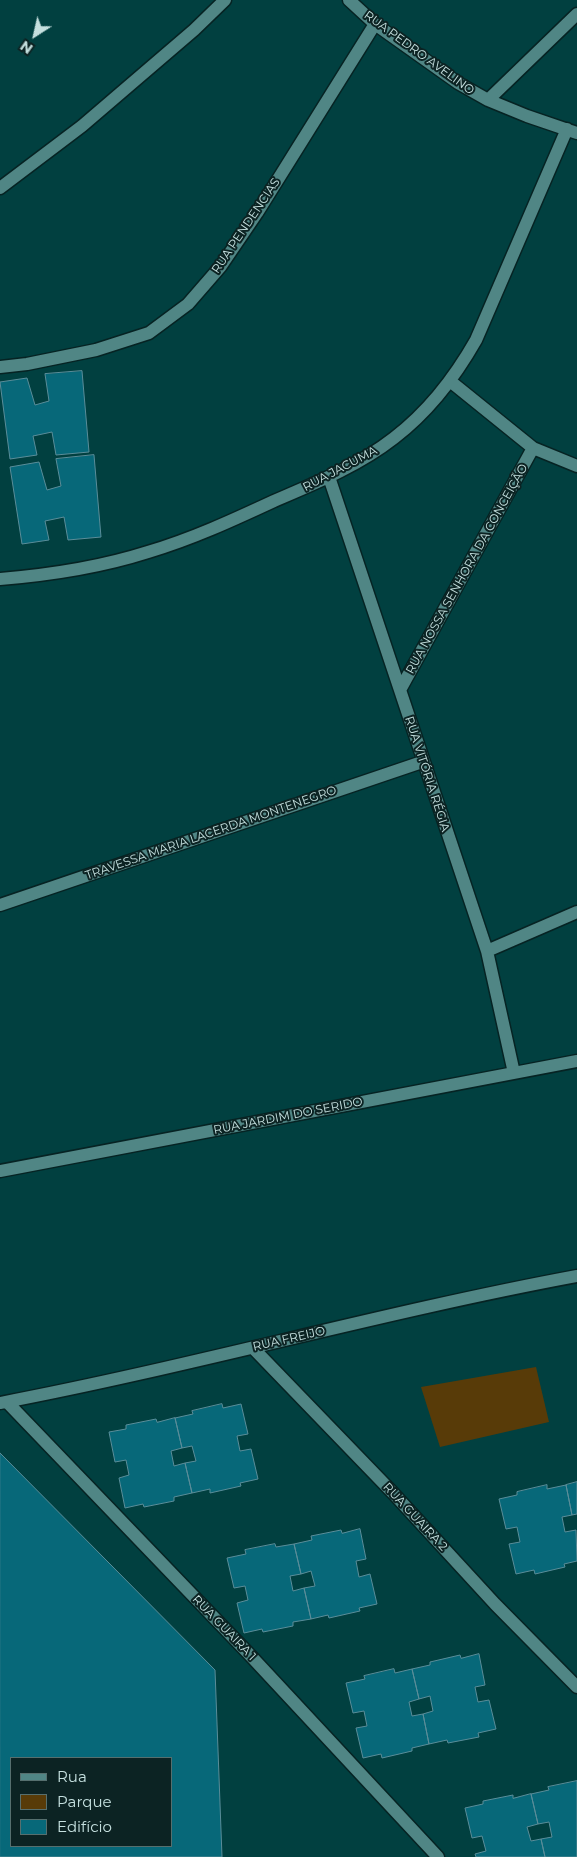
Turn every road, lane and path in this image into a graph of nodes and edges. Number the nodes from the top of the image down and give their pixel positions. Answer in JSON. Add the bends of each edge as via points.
{"nodes":[{"id":1,"x":225,"y":0,"type":"edge"},
{"id":2,"x":349,"y":0,"type":"edge"},
{"id":3,"x":577,"y":14,"type":"edge"},
{"id":4,"x":375,"y":24,"type":"junction"},
{"id":5,"x":488,"y":100,"type":"junction"},
{"id":6,"x":572,"y":131,"type":"edge"},
{"id":7,"x":0,"y":188,"type":"edge"},
{"id":8,"x":0,"y":367,"type":"edge"},
{"id":9,"x":450,"y":381,"type":"junction"},
{"id":10,"x":533,"y":448,"type":"junction"},
{"id":11,"x":577,"y":466,"type":"edge"},
{"id":12,"x":329,"y":477,"type":"junction"},
{"id":13,"x":0,"y":579,"type":"edge"},
{"id":14,"x":400,"y":690,"type":"junction"},
{"id":15,"x":422,"y":762,"type":"junction"},
{"id":16,"x":0,"y":905,"type":"edge"},
{"id":17,"x":577,"y":912,"type":"edge"},
{"id":18,"x":487,"y":951,"type":"junction"},
{"id":19,"x":577,"y":1061,"type":"edge"},
{"id":20,"x":514,"y":1073,"type":"junction"},
{"id":21,"x":0,"y":1171,"type":"edge"},
{"id":22,"x":577,"y":1276,"type":"edge"},
{"id":23,"x":253,"y":1348,"type":"junction"},
{"id":24,"x":3,"y":1402,"type":"edge"},
{"id":25,"x":577,"y":1687,"type":"edge"},
{"id":26,"x":438,"y":1857,"type":"edge"}],
"edges":[{"from":1,"to":7,"type":"street","via":[[82,126]]},
{"from":2,"to":4,"type":"street","name":"RUA PEDRO AVELINO"},
{"from":3,"to":5,"type":"street"},
{"from":4,"to":5,"type":"street","name":"RUA PEDRO AVELINO","via":[[458,83]]},
{"from":4,"to":8,"type":"street","name":"RUA PENDENCIAS","via":[[257,213],[221,266],[188,304],[149,332],[96,350]]},
{"from":5,"to":6,"type":"street","name":"RUA PEDRO AVELINO"},
{"from":6,"to":9,"type":"street","name":"RUA JACUMA","via":[[476,340]]},
{"from":9,"to":10,"type":"street"},
{"from":9,"to":12,"type":"street","name":"RUA JACUMA","via":[[395,437]]},
{"from":10,"to":11,"type":"street"},
{"from":10,"to":14,"type":"street","name":"RUA NOSSA SENHORA DA CONCEIÇÃO"},
{"from":12,"to":13,"type":"street","name":"RUA JACUMA","via":[[204,532],[147,552],[35,577]]},
{"from":12,"to":14,"type":"street","name":"RUA VITÓRIA RÉGIA"},
{"from":14,"to":15,"type":"street","name":"RUA VITÓRIA RÉGIA"},
{"from":15,"to":16,"type":"street","name":"TRAVESSA MARIA LACERDA MONTENEGRO"},
{"from":15,"to":18,"type":"street","name":"RUA VITÓRIA RÉGIA"},
{"from":17,"to":18,"type":"street"},
{"from":18,"to":20,"type":"street","name":"RUA VITÓRIA RÉGIA"},
{"from":19,"to":20,"type":"street","name":"RUA JARDIM DO SERIDO"},
{"from":20,"to":21,"type":"street","name":"RUA JARDIM DO SERIDO"},
{"from":22,"to":23,"type":"street","name":"RUA FREIJO","via":[[499,1290]]},
{"from":23,"to":24,"type":"street","name":"RUA FREIJO"},
{"from":23,"to":25,"type":"street","name":"RUA GUAIRA 2"},
{"from":24,"to":26,"type":"street","name":"RUA GUAIRA 1","via":[[249,1654]]}]}
